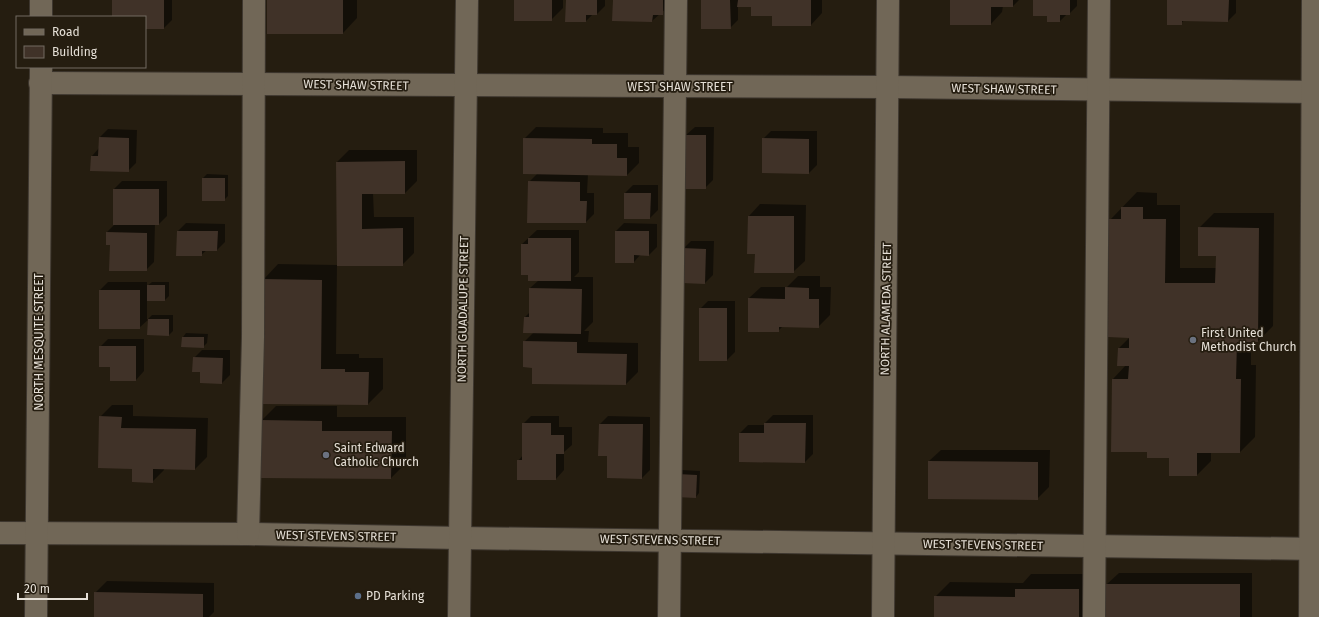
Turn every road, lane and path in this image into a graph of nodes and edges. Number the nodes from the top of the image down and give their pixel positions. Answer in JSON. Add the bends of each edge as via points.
{"nodes":[{"id":1,"x":41,"y":0,"type":"edge"},
{"id":2,"x":254,"y":0,"type":"edge"},
{"id":3,"x":467,"y":0,"type":"edge"},
{"id":4,"x":676,"y":0,"type":"edge"},
{"id":5,"x":888,"y":0,"type":"edge"},
{"id":6,"x":1099,"y":0,"type":"edge"},
{"id":7,"x":1314,"y":0,"type":"edge"},
{"id":8,"x":41,"y":16,"type":"edge"},
{"id":9,"x":40,"y":75,"type":"edge"},
{"id":10,"x":253,"y":84,"type":"junction"},
{"id":11,"x":466,"y":86,"type":"junction"},
{"id":12,"x":675,"y":87,"type":"junction"},
{"id":13,"x":888,"y":87,"type":"junction"},
{"id":14,"x":1098,"y":90,"type":"junction"},
{"id":15,"x":1316,"y":92,"type":"edge"},
{"id":16,"x":0,"y":533,"type":"edge"},
{"id":17,"x":37,"y":533,"type":"junction"},
{"id":18,"x":248,"y":534,"type":"junction"},
{"id":19,"x":460,"y":538,"type":"junction"},
{"id":20,"x":669,"y":540,"type":"junction"},
{"id":21,"x":883,"y":543,"type":"junction"},
{"id":22,"x":1095,"y":547,"type":"junction"},
{"id":23,"x":1314,"y":549,"type":"edge"},
{"id":24,"x":36,"y":617,"type":"edge"},
{"id":25,"x":459,"y":617,"type":"edge"},
{"id":26,"x":669,"y":617,"type":"edge"},
{"id":27,"x":883,"y":617,"type":"edge"},
{"id":28,"x":1094,"y":617,"type":"edge"},
{"id":29,"x":1310,"y":617,"type":"edge"}],
"edges":[{"from":1,"to":8,"type":"street"},
{"from":2,"to":10,"type":"street"},
{"from":3,"to":11,"type":"street","name":"NORTH GUADALUPE STREET"},
{"from":4,"to":12,"type":"street"},
{"from":5,"to":13,"type":"street","name":"NORTH ALAMEDA STREET"},
{"from":6,"to":14,"type":"street"},
{"from":7,"to":15,"type":"street"},
{"from":9,"to":10,"type":"street","name":"WEST SHAW STREET"},
{"from":9,"to":17,"type":"street","name":"NORTH MESQUITE STREET"},
{"from":10,"to":11,"type":"street","name":"WEST SHAW STREET"},
{"from":10,"to":18,"type":"street","via":[[254,337]]},
{"from":11,"to":12,"type":"street","name":"WEST SHAW STREET"},
{"from":11,"to":19,"type":"street","name":"NORTH GUADALUPE STREET"},
{"from":12,"to":13,"type":"street","name":"WEST SHAW STREET"},
{"from":12,"to":20,"type":"street"},
{"from":13,"to":14,"type":"street","name":"WEST SHAW STREET"},
{"from":13,"to":21,"type":"street","name":"NORTH ALAMEDA STREET"},
{"from":14,"to":15,"type":"street","name":"WEST SHAW STREET"},
{"from":14,"to":22,"type":"street"},
{"from":15,"to":23,"type":"street"},
{"from":16,"to":17,"type":"street","name":"WEST STEVENS STREET"},
{"from":17,"to":18,"type":"street","name":"WEST STEVENS STREET"},
{"from":17,"to":24,"type":"street","name":"NORTH MESQUITE STREET"},
{"from":18,"to":19,"type":"street","name":"WEST STEVENS STREET"},
{"from":19,"to":20,"type":"street","name":"WEST STEVENS STREET"},
{"from":19,"to":25,"type":"street","name":"NORTH GUADALUPE STREET"},
{"from":20,"to":21,"type":"street","name":"WEST STEVENS STREET"},
{"from":20,"to":26,"type":"street"},
{"from":21,"to":22,"type":"street","name":"WEST STEVENS STREET"},
{"from":21,"to":27,"type":"street","name":"NORTH ALAMEDA STREET"},
{"from":22,"to":23,"type":"street","name":"WEST STEVENS STREET"},
{"from":22,"to":28,"type":"street"},
{"from":23,"to":29,"type":"street"}]}
